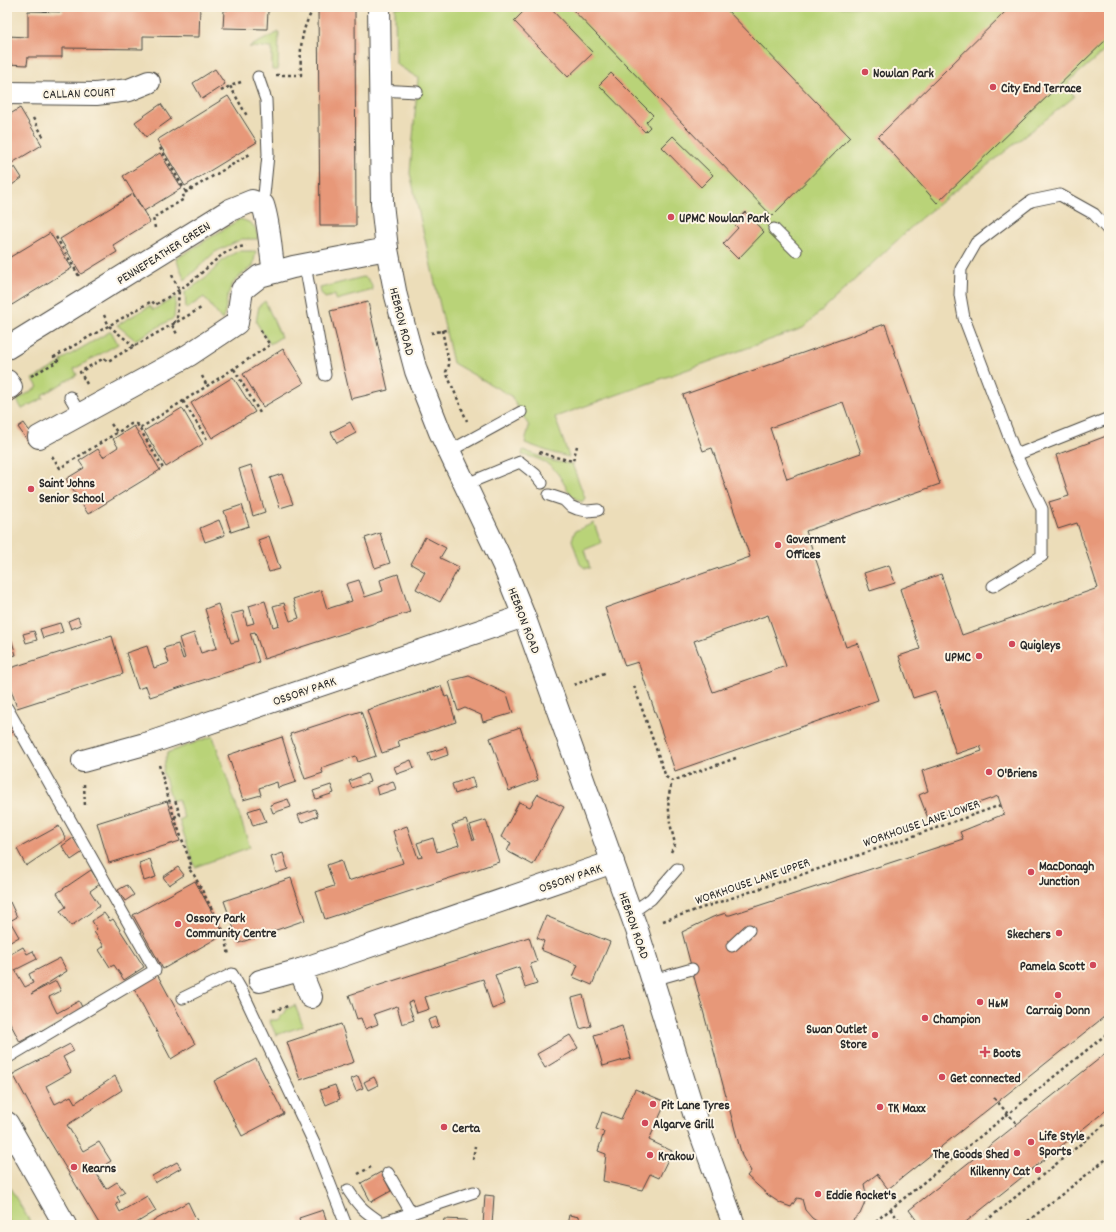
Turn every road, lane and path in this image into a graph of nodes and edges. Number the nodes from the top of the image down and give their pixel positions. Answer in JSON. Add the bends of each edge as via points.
{"nodes":[{"id":1,"x":315,"y":7,"type":"edge"},
{"id":2,"x":379,"y":7,"type":"edge"},
{"id":3,"x":258,"y":78,"type":"junction"},
{"id":4,"x":149,"y":82,"type":"dead end"},
{"id":5,"x":230,"y":86,"type":"junction"},
{"id":6,"x":380,"y":90,"type":"junction"},
{"id":7,"x":221,"y":91,"type":"dead end"},
{"id":8,"x":417,"y":92,"type":"dead end"},
{"id":9,"x":7,"y":94,"type":"edge"},
{"id":10,"x":250,"y":120,"type":"dead end"},
{"id":11,"x":160,"y":148,"type":"dead end"},
{"id":12,"x":255,"y":151,"type":"dead end"},
{"id":13,"x":186,"y":192,"type":"junction"},
{"id":14,"x":263,"y":205,"type":"junction"},
{"id":15,"x":774,"y":229,"type":"dead end"},
{"id":16,"x":1109,"y":231,"type":"edge"},
{"id":17,"x":56,"y":237,"type":"dead end"},
{"id":18,"x":270,"y":244,"type":"junction"},
{"id":19,"x":387,"y":249,"type":"junction"},
{"id":20,"x":796,"y":251,"type":"dead end"},
{"id":21,"x":162,"y":252,"type":"junction"},
{"id":22,"x":305,"y":265,"type":"junction"},
{"id":23,"x":274,"y":272,"type":"junction"},
{"id":24,"x":79,"y":277,"type":"dead end"},
{"id":25,"x":179,"y":290,"type":"junction"},
{"id":26,"x":109,"y":326,"type":"junction"},
{"id":27,"x":259,"y":329,"type":"dead end"},
{"id":28,"x":442,"y":330,"type":"dead end"},
{"id":29,"x":134,"y":346,"type":"dead end"},
{"id":30,"x":7,"y":348,"type":"edge"},
{"id":31,"x":189,"y":354,"type":"junction"},
{"id":32,"x":234,"y":369,"type":"junction"},
{"id":33,"x":446,"y":372,"type":"dead end"},
{"id":34,"x":325,"y":375,"type":"dead end"},
{"id":35,"x":9,"y":384,"type":"edge"},
{"id":36,"x":208,"y":386,"type":"junction"},
{"id":37,"x":183,"y":401,"type":"junction"},
{"id":38,"x":521,"y":412,"type":"dead end"},
{"id":39,"x":260,"y":413,"type":"dead end"},
{"id":40,"x":1109,"y":418,"type":"edge"},
{"id":41,"x":136,"y":424,"type":"junction"},
{"id":42,"x":39,"y":438,"type":"joint"},
{"id":43,"x":208,"y":441,"type":"dead end"},
{"id":44,"x":577,"y":446,"type":"dead end"},
{"id":45,"x":535,"y":450,"type":"dead end"},
{"id":46,"x":448,"y":452,"type":"junction"},
{"id":47,"x":1016,"y":455,"type":"junction"},
{"id":48,"x":164,"y":470,"type":"dead end"},
{"id":49,"x":542,"y":483,"type":"dead end"},
{"id":50,"x":464,"y":484,"type":"junction"},
{"id":51,"x":549,"y":495,"type":"dead end"},
{"id":52,"x":598,"y":510,"type":"dead end"},
{"id":53,"x":993,"y":586,"type":"dead end"},
{"id":54,"x":524,"y":616,"type":"junction"},
{"id":55,"x":607,"y":672,"type":"dead end"},
{"id":56,"x":570,"y":686,"type":"dead end"},
{"id":57,"x":634,"y":686,"type":"dead end"},
{"id":58,"x":7,"y":708,"type":"edge"},
{"id":59,"x":152,"y":742,"type":"junction"},
{"id":60,"x":736,"y":758,"type":"dead end"},
{"id":61,"x":83,"y":761,"type":"dead end"},
{"id":62,"x":672,"y":781,"type":"junction"},
{"id":63,"x":175,"y":800,"type":"dead end"},
{"id":64,"x":1001,"y":805,"type":"dead end"},
{"id":65,"x":174,"y":817,"type":"junction"},
{"id":66,"x":670,"y":853,"type":"dead end"},
{"id":67,"x":848,"y":859,"type":"joint"},
{"id":68,"x":613,"y":862,"type":"junction"},
{"id":69,"x":677,"y":869,"type":"dead end"},
{"id":70,"x":631,"y":913,"type":"junction"},
{"id":71,"x":663,"y":921,"type":"dead end"},
{"id":72,"x":749,"y":930,"type":"dead end"},
{"id":73,"x":732,"y":946,"type":"dead end"},
{"id":74,"x":692,"y":969,"type":"dead end"},
{"id":75,"x":300,"y":970,"type":"junction"},
{"id":76,"x":232,"y":974,"type":"junction"},
{"id":77,"x":653,"y":980,"type":"junction"},
{"id":78,"x":260,"y":981,"type":"dead end"},
{"id":79,"x":311,"y":996,"type":"dead end"},
{"id":80,"x":183,"y":998,"type":"dead end"},
{"id":81,"x":1109,"y":1032,"type":"edge"},
{"id":82,"x":7,"y":1058,"type":"edge"},
{"id":83,"x":998,"y":1097,"type":"dead end"},
{"id":84,"x":1008,"y":1113,"type":"junction"},
{"id":85,"x":1109,"y":1121,"type":"edge"},
{"id":86,"x":7,"y":1123,"type":"edge"},
{"id":87,"x":1017,"y":1124,"type":"dead end"},
{"id":88,"x":475,"y":1146,"type":"dead end"},
{"id":89,"x":1109,"y":1157,"type":"edge"},
{"id":90,"x":473,"y":1160,"type":"dead end"},
{"id":91,"x":371,"y":1166,"type":"dead end"},
{"id":92,"x":366,"y":1169,"type":"junction"},
{"id":93,"x":361,"y":1172,"type":"dead end"},
{"id":94,"x":388,"y":1173,"type":"dead end"},
{"id":95,"x":369,"y":1174,"type":"dead end"},
{"id":96,"x":348,"y":1190,"type":"dead end"},
{"id":97,"x":474,"y":1192,"type":"dead end"},
{"id":98,"x":890,"y":1209,"type":"junction"},
{"id":99,"x":412,"y":1214,"type":"junction"},
{"id":100,"x":383,"y":1224,"type":"edge"},
{"id":101,"x":65,"y":1225,"type":"edge"},
{"id":102,"x":346,"y":1225,"type":"edge"},
{"id":103,"x":734,"y":1225,"type":"edge"},
{"id":104,"x":871,"y":1225,"type":"edge"},
{"id":105,"x":903,"y":1225,"type":"edge"},
{"id":106,"x":981,"y":1225,"type":"edge"},
{"id":107,"x":1023,"y":1225,"type":"edge"}],
"edges":[{"from":1,"to":3,"type":"path","via":[[305,23],[300,49],[301,75],[269,75]]},
{"from":2,"to":6,"type":"street","name":"HEBRON ROAD"},
{"from":3,"to":5,"type":"path"},
{"from":3,"to":14,"type":"lane","via":[[266,100],[268,155]]},
{"from":4,"to":9,"type":"street","name":"CALLAN COURT","via":[[129,90],[96,94]]},
{"from":5,"to":7,"type":"path"},
{"from":5,"to":10,"type":"path"},
{"from":6,"to":8,"type":"lane"},
{"from":6,"to":19,"type":"street","name":"HEBRON ROAD","via":[[382,204]]},
{"from":11,"to":13,"type":"path"},
{"from":12,"to":13,"type":"path"},
{"from":13,"to":21,"type":"path","via":[[184,199],[153,218]]},
{"from":14,"to":18,"type":"street"},
{"from":14,"to":21,"type":"street","name":"PENNEFEATHER GREEN","via":[[252,201],[230,210]]},
{"from":15,"to":20,"type":"lane"},
{"from":16,"to":47,"type":"lane","via":[[1094,214],[1060,195],[1031,201],[976,243],[961,269],[960,295],[964,318]]},
{"from":17,"to":24,"type":"path"},
{"from":18,"to":23,"type":"street"},
{"from":18,"to":25,"type":"path","via":[[237,247],[218,258]]},
{"from":19,"to":22,"type":"street"},
{"from":19,"to":46,"type":"street","name":"HEBRON ROAD","via":[[396,296],[416,371]]},
{"from":21,"to":25,"type":"path"},
{"from":21,"to":30,"type":"street","name":"PENNEFEATHER GREEN"},
{"from":22,"to":23,"type":"street"},
{"from":22,"to":34,"type":"lane"},
{"from":23,"to":31,"type":"street","via":[[260,276],[242,290],[237,323]]},
{"from":25,"to":26,"type":"path","via":[[155,305],[152,301]]},
{"from":25,"to":31,"type":"path","via":[[177,319],[172,325]]},
{"from":26,"to":29,"type":"path"},
{"from":26,"to":35,"type":"path","via":[[54,357],[58,361]]},
{"from":27,"to":32,"type":"path","via":[[270,345]]},
{"from":28,"to":33,"type":"path","via":[[450,365]]},
{"from":31,"to":36,"type":"path"},
{"from":31,"to":42,"type":"street","via":[[75,406]]},
{"from":32,"to":36,"type":"path"},
{"from":32,"to":39,"type":"path"},
{"from":36,"to":37,"type":"path"},
{"from":37,"to":41,"type":"path","via":[[142,427]]},
{"from":37,"to":43,"type":"path"},
{"from":38,"to":46,"type":"lane"},
{"from":40,"to":47,"type":"lane"},
{"from":41,"to":42,"type":"path","via":[[117,432],[60,468]]},
{"from":41,"to":48,"type":"path"},
{"from":44,"to":45,"type":"path","via":[[573,460]]},
{"from":46,"to":50,"type":"street","name":"HEBRON ROAD"},
{"from":47,"to":53,"type":"lane","via":[[1042,509],[1042,556]]},
{"from":49,"to":50,"type":"lane","via":[[520,462]]},
{"from":50,"to":54,"type":"street","name":"HEBRON ROAD","via":[[503,564]]},
{"from":51,"to":52,"type":"lane","via":[[564,500],[577,509]]},
{"from":54,"to":59,"type":"street","name":"OSSORY PARK"},
{"from":54,"to":68,"type":"street","name":"HEBRON ROAD"},
{"from":55,"to":56,"type":"path"},
{"from":57,"to":62,"type":"path","via":[[666,777]]},
{"from":58,"to":82,"type":"lane","via":[[155,970]]},
{"from":59,"to":61,"type":"street","name":"OSSORY PARK"},
{"from":59,"to":65,"type":"path"},
{"from":60,"to":62,"type":"path"},
{"from":62,"to":66,"type":"path","via":[[668,799],[675,844]]},
{"from":63,"to":65,"type":"path","via":[[180,815]]},
{"from":64,"to":67,"type":"path","name":"WORKHOUSE LANE LOWER"},
{"from":65,"to":76,"type":"path","via":[[192,867],[188,868],[225,934]]},
{"from":67,"to":71,"type":"path","name":"WORKHOUSE LANE UPPER"},
{"from":68,"to":70,"type":"street","name":"HEBRON ROAD"},
{"from":68,"to":75,"type":"street","name":"OSSORY PARK"},
{"from":69,"to":70,"type":"lane","via":[[651,899]]},
{"from":70,"to":77,"type":"street","name":"HEBRON ROAD"},
{"from":72,"to":73,"type":"lane"},
{"from":74,"to":77,"type":"lane"},
{"from":75,"to":78,"type":"street","name":"OSSORY PARK"},
{"from":75,"to":79,"type":"street"},
{"from":76,"to":80,"type":"lane"},
{"from":76,"to":102,"type":"lane","via":[[314,1143]]},
{"from":77,"to":103,"type":"street","name":"HEBRON ROAD","via":[[698,1126]]},
{"from":81,"to":84,"type":"path"},
{"from":83,"to":84,"type":"path","via":[[995,1099]]},
{"from":84,"to":87,"type":"path"},
{"from":84,"to":98,"type":"path"},
{"from":85,"to":106,"type":"path"},
{"from":86,"to":101,"type":"street"},
{"from":88,"to":90,"type":"path"},
{"from":89,"to":107,"type":"path"},
{"from":91,"to":92,"type":"path"},
{"from":92,"to":93,"type":"path"},
{"from":92,"to":95,"type":"path"},
{"from":94,"to":99,"type":"lane"},
{"from":96,"to":100,"type":"lane","via":[[363,1211]]},
{"from":97,"to":99,"type":"lane"},
{"from":98,"to":104,"type":"path"},
{"from":98,"to":105,"type":"path"},
{"from":99,"to":100,"type":"lane"}]}
